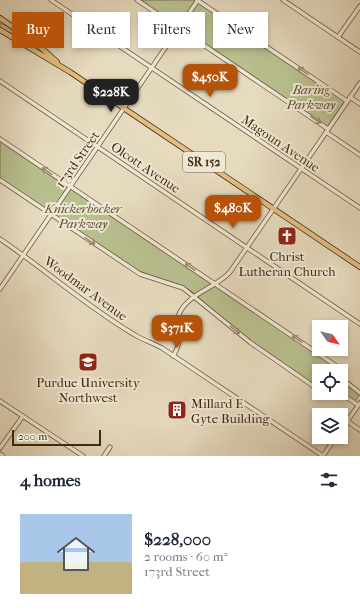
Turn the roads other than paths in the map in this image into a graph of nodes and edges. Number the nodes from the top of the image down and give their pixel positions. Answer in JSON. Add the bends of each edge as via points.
{"nodes":[{"id":1,"x":51,"y":0,"type":"edge"},
{"id":2,"x":137,"y":0,"type":"edge"},
{"id":3,"x":198,"y":0,"type":"edge"},
{"id":4,"x":284,"y":0,"type":"edge"},
{"id":5,"x":360,"y":6,"type":"edge"},
{"id":6,"x":155,"y":12,"type":"edge"},
{"id":7,"x":190,"y":12,"type":"edge"},
{"id":8,"x":0,"y":18,"type":"edge"},
{"id":9,"x":12,"y":27,"type":"edge"},
{"id":10,"x":0,"y":30,"type":"edge"},
{"id":11,"x":338,"y":37,"type":"junction"},
{"id":12,"x":12,"y":38,"type":"edge"},
{"id":13,"x":205,"y":46,"type":"edge"},
{"id":14,"x":28,"y":48,"type":"edge"},
{"id":15,"x":41,"y":48,"type":"joint"},
{"id":16,"x":166,"y":48,"type":"edge"},
{"id":17,"x":360,"y":52,"type":"edge"},
{"id":18,"x":37,"y":53,"type":"junction"},
{"id":19,"x":59,"y":64,"type":"junction"},
{"id":20,"x":152,"y":68,"type":"junction"},
{"id":21,"x":0,"y":81,"type":"edge"},
{"id":22,"x":360,"y":82,"type":"edge"},
{"id":23,"x":349,"y":99,"type":"junction"},
{"id":24,"x":360,"y":104,"type":"edge"},
{"id":25,"x":124,"y":108,"type":"junction"},
{"id":26,"x":327,"y":131,"type":"junction"},
{"id":27,"x":0,"y":139,"type":"edge"},
{"id":28,"x":98,"y":147,"type":"junction"},
{"id":29,"x":360,"y":155,"type":"edge"},
{"id":30,"x":301,"y":169,"type":"junction"},
{"id":31,"x":0,"y":180,"type":"edge"},
{"id":32,"x":70,"y":186,"type":"junction"},
{"id":33,"x":360,"y":208,"type":"edge"},
{"id":34,"x":273,"y":209,"type":"junction"},
{"id":35,"x":51,"y":214,"type":"junction"},
{"id":36,"x":0,"y":239,"type":"edge"},
{"id":37,"x":247,"y":248,"type":"junction"},
{"id":38,"x":23,"y":255,"type":"junction"},
{"id":39,"x":360,"y":267,"type":"edge"},
{"id":40,"x":216,"y":284,"type":"junction"},
{"id":41,"x":0,"y":289,"type":"edge"},
{"id":42,"x":195,"y":296,"type":"junction"},
{"id":43,"x":360,"y":324,"type":"edge"},
{"id":44,"x":173,"y":356,"type":"junction"},
{"id":45,"x":335,"y":364,"type":"edge"},
{"id":46,"x":348,"y":384,"type":"edge"},
{"id":47,"x":312,"y":385,"type":"edge"},
{"id":48,"x":360,"y":393,"type":"edge"},
{"id":49,"x":348,"y":398,"type":"edge"},
{"id":50,"x":0,"y":401,"type":"edge"},
{"id":51,"x":359,"y":404,"type":"edge"},
{"id":52,"x":22,"y":416,"type":"junction"},
{"id":53,"x":348,"y":420,"type":"edge"},
{"id":54,"x":348,"y":422,"type":"edge"},
{"id":55,"x":360,"y":430,"type":"edge"},
{"id":56,"x":331,"y":444,"type":"edge"},
{"id":57,"x":0,"y":448,"type":"edge"},
{"id":58,"x":110,"y":448,"type":"dead end"},
{"id":59,"x":0,"y":454,"type":"edge"},
{"id":60,"x":3,"y":456,"type":"edge"},
{"id":61,"x":82,"y":456,"type":"edge"},
{"id":62,"x":104,"y":456,"type":"edge"},
{"id":63,"x":323,"y":456,"type":"edge"}],
"edges":[{"from":1,"to":20,"type":"street","name":"Magoun Avenue"},
{"from":2,"to":6,"type":"street"},
{"from":3,"to":7,"type":"street","name":"173rd Street"},
{"from":23,"to":3,"type":"street","one_way":true},
{"from":4,"to":11,"type":"street"},
{"from":5,"to":11,"type":"street"},
{"from":8,"to":9,"type":"main road","number":"SR 152"},
{"from":10,"to":12,"type":"main road","number":"SR 152"},
{"from":11,"to":17,"type":"street"},
{"from":13,"to":26,"type":"street","one_way":true},
{"from":14,"to":18,"type":"main road","number":"SR 152"},
{"from":15,"to":18,"type":"main road"},
{"from":15,"to":19,"type":"main road","number":"SR 152"},
{"from":16,"to":20,"type":"street","name":"173rd Street"},
{"from":18,"to":19,"type":"main road","number":"SR 152"},
{"from":19,"to":25,"type":"main road","number":"SR 152"},
{"from":20,"to":25,"type":"street","name":"173rd Street"},
{"from":20,"to":30,"type":"street","name":"Magoun Avenue"},
{"from":21,"to":28,"type":"street","name":"Olcott Avenue"},
{"from":22,"to":23,"type":"street"},
{"from":23,"to":24,"type":"street"},
{"from":23,"to":26,"type":"street"},
{"from":25,"to":28,"type":"street","name":"173rd Street"},
{"from":25,"to":34,"type":"main road","number":"SR 152"},
{"from":26,"to":29,"type":"street"},
{"from":26,"to":30,"type":"street"},
{"from":32,"to":27,"type":"street","one_way":true},
{"from":28,"to":32,"type":"street","name":"173rd Street"},
{"from":28,"to":37,"type":"street","name":"Olcott Avenue"},
{"from":30,"to":33,"type":"street","name":"Magoun Avenue"},
{"from":30,"to":34,"type":"street"},
{"from":31,"to":35,"type":"street"},
{"from":32,"to":35,"type":"street","name":"173rd Street"},
{"from":40,"to":32,"type":"street","one_way":true},
{"from":34,"to":37,"type":"street"},
{"from":34,"to":39,"type":"main road","number":"SR 152"},
{"from":35,"to":38,"type":"street","name":"173rd Street"},
{"from":35,"to":42,"type":"street","one_way":true,"via":[[140,274],[179,286]]},
{"from":36,"to":38,"type":"street","name":"Woodmar Avenue"},
{"from":37,"to":40,"type":"street","via":[[230,272]]},
{"from":37,"to":43,"type":"street","name":"Olcott Avenue"},
{"from":38,"to":41,"type":"street","name":"173rd Street"},
{"from":38,"to":44,"type":"street","name":"Woodmar Avenue","via":[[62,286],[134,335],[157,345]]},
{"from":40,"to":42,"type":"street"},
{"from":45,"to":40,"type":"street","one_way":true},
{"from":42,"to":44,"type":"street","via":[[180,313],[177,322],[180,344]]},
{"from":42,"to":47,"type":"street","one_way":true,"via":[[251,343]]},
{"from":44,"to":63,"type":"street","name":"Woodmar Avenue"},
{"from":46,"to":48,"type":"street"},
{"from":49,"to":51,"type":"street"},
{"from":50,"to":52,"type":"street"},
{"from":51,"to":53,"type":"street"},
{"from":52,"to":57,"type":"street"},
{"from":52,"to":61,"type":"street"},
{"from":54,"to":55,"type":"street"},
{"from":56,"to":63,"type":"street"},
{"from":58,"to":62,"type":"street"},
{"from":59,"to":60,"type":"street"}]}
